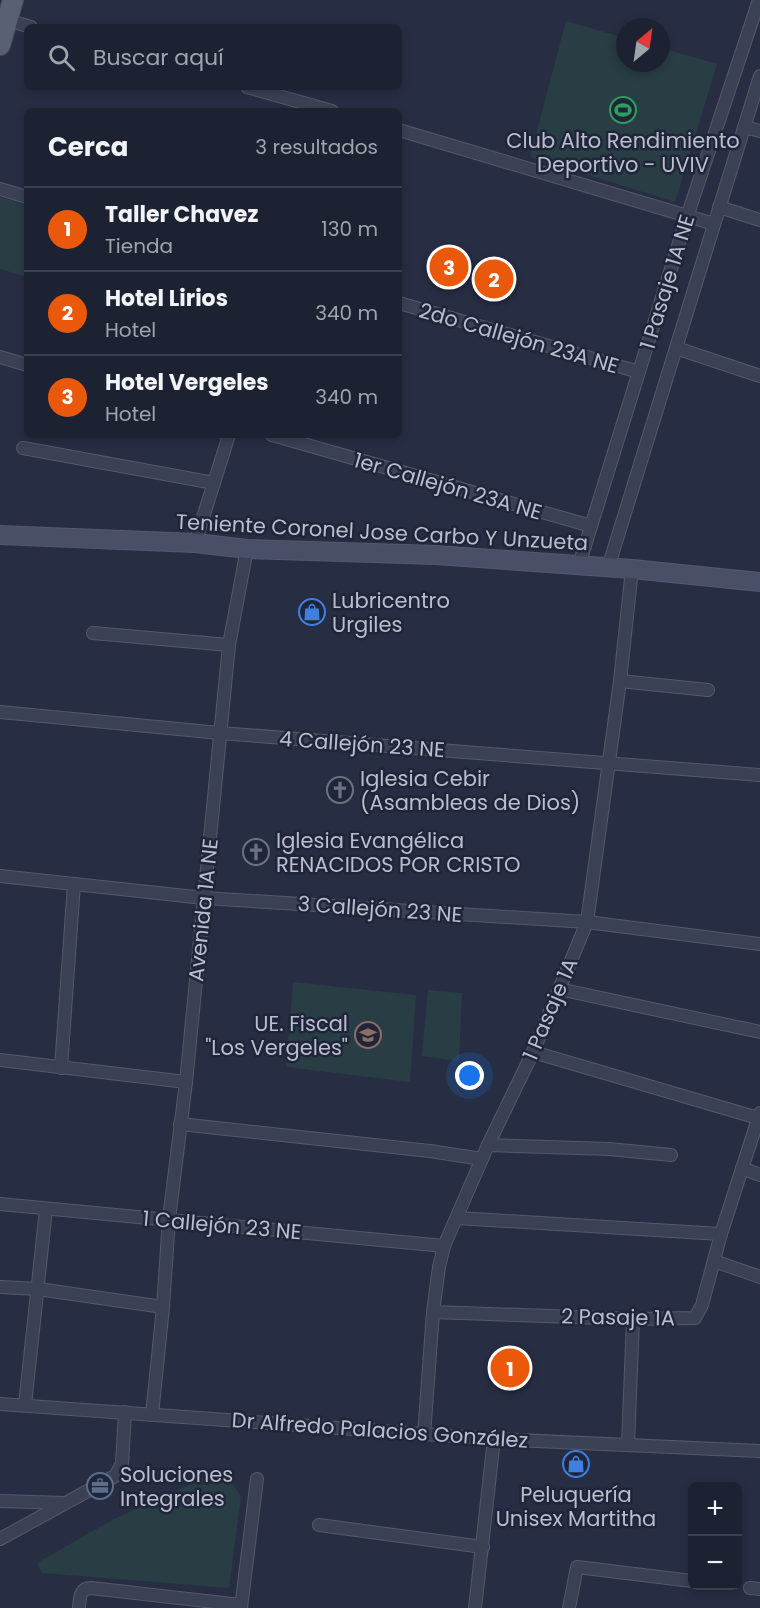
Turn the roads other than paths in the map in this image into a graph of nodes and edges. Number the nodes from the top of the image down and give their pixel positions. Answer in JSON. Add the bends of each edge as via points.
{"nodes":[{"id":1,"x":13,"y":0,"type":"edge"},
{"id":2,"x":759,"y":0,"type":"edge"},
{"id":3,"x":8,"y":20,"type":"junction"},
{"id":4,"x":24,"y":25,"type":"edge"},
{"id":5,"x":0,"y":45,"type":"edge"},
{"id":6,"x":760,"y":76,"type":"edge"},
{"id":7,"x":257,"y":90,"type":"edge"},
{"id":8,"x":319,"y":108,"type":"edge"},
{"id":9,"x":744,"y":127,"type":"junction"},
{"id":10,"x":402,"y":131,"type":"edge"},
{"id":11,"x":760,"y":131,"type":"edge"},
{"id":12,"x":0,"y":189,"type":"edge"},
{"id":13,"x":24,"y":196,"type":"edge"},
{"id":14,"x":719,"y":207,"type":"junction"},
{"id":15,"x":687,"y":217,"type":"junction"},
{"id":16,"x":760,"y":220,"type":"edge"},
{"id":17,"x":714,"y":224,"type":"junction"},
{"id":18,"x":402,"y":304,"type":"edge"},
{"id":19,"x":676,"y":348,"type":"junction"},
{"id":20,"x":0,"y":357,"type":"edge"},
{"id":21,"x":24,"y":364,"type":"edge"},
{"id":22,"x":639,"y":372,"type":"junction"},
{"id":23,"x":760,"y":376,"type":"edge"},
{"id":24,"x":228,"y":438,"type":"edge"},
{"id":25,"x":283,"y":438,"type":"edge"},
{"id":26,"x":23,"y":448,"type":"dead end"},
{"id":27,"x":214,"y":483,"type":"junction"},
{"id":28,"x":591,"y":526,"type":"junction"},
{"id":29,"x":0,"y":535,"type":"edge"},
{"id":30,"x":195,"y":543,"type":"junction"},
{"id":31,"x":247,"y":549,"type":"junction"},
{"id":32,"x":579,"y":565,"type":"junction"},
{"id":33,"x":608,"y":568,"type":"junction"},
{"id":34,"x":632,"y":569,"type":"junction"},
{"id":35,"x":760,"y":582,"type":"edge"},
{"id":36,"x":93,"y":633,"type":"dead end"},
{"id":37,"x":229,"y":645,"type":"junction"},
{"id":38,"x":620,"y":681,"type":"junction"},
{"id":39,"x":708,"y":690,"type":"dead end"},
{"id":40,"x":0,"y":712,"type":"edge"},
{"id":41,"x":220,"y":733,"type":"junction"},
{"id":42,"x":607,"y":762,"type":"junction"},
{"id":43,"x":760,"y":775,"type":"edge"},
{"id":44,"x":0,"y":876,"type":"edge"},
{"id":45,"x":74,"y":884,"type":"junction"},
{"id":46,"x":204,"y":898,"type":"junction"},
{"id":47,"x":587,"y":922,"type":"junction"},
{"id":48,"x":760,"y":944,"type":"edge"},
{"id":49,"x":559,"y":989,"type":"junction"},
{"id":50,"x":760,"y":1032,"type":"edge"},
{"id":51,"x":533,"y":1052,"type":"junction"},
{"id":52,"x":0,"y":1060,"type":"edge"},
{"id":53,"x":61,"y":1068,"type":"junction"},
{"id":54,"x":186,"y":1082,"type":"junction"},
{"id":55,"x":759,"y":1115,"type":"edge"},
{"id":56,"x":180,"y":1124,"type":"junction"},
{"id":57,"x":488,"y":1145,"type":"junction"},
{"id":58,"x":671,"y":1155,"type":"dead end"},
{"id":59,"x":482,"y":1159,"type":"junction"},
{"id":60,"x":742,"y":1168,"type":"junction"},
{"id":61,"x":760,"y":1174,"type":"edge"},
{"id":62,"x":0,"y":1204,"type":"edge"},
{"id":63,"x":46,"y":1209,"type":"junction"},
{"id":64,"x":457,"y":1218,"type":"junction"},
{"id":65,"x":169,"y":1219,"type":"junction"},
{"id":66,"x":721,"y":1234,"type":"junction"},
{"id":67,"x":444,"y":1246,"type":"junction"},
{"id":68,"x":714,"y":1261,"type":"junction"},
{"id":69,"x":760,"y":1277,"type":"edge"},
{"id":70,"x":0,"y":1287,"type":"edge"},
{"id":71,"x":38,"y":1289,"type":"junction"},
{"id":72,"x":163,"y":1307,"type":"junction"},
{"id":73,"x":433,"y":1312,"type":"junction"},
{"id":74,"x":633,"y":1319,"type":"junction"},
{"id":75,"x":0,"y":1404,"type":"edge"},
{"id":76,"x":25,"y":1405,"type":"junction"},
{"id":77,"x":124,"y":1412,"type":"junction"},
{"id":78,"x":152,"y":1415,"type":"junction"},
{"id":79,"x":424,"y":1435,"type":"junction"},
{"id":80,"x":494,"y":1439,"type":"junction"},
{"id":81,"x":628,"y":1444,"type":"junction"},
{"id":82,"x":760,"y":1451,"type":"edge"},
{"id":83,"x":257,"y":1479,"type":"dead end"},
{"id":84,"x":0,"y":1501,"type":"edge"},
{"id":85,"x":65,"y":1503,"type":"junction"},
{"id":86,"x":319,"y":1525,"type":"dead end"},
{"id":87,"x":0,"y":1539,"type":"edge"},
{"id":88,"x":483,"y":1547,"type":"junction"},
{"id":89,"x":688,"y":1580,"type":"edge"},
{"id":90,"x":156,"y":1594,"type":"junction"},
{"id":91,"x":241,"y":1607,"type":"edge"},
{"id":92,"x":79,"y":1608,"type":"edge"},
{"id":93,"x":154,"y":1608,"type":"edge"},
{"id":94,"x":475,"y":1608,"type":"edge"},
{"id":95,"x":569,"y":1608,"type":"edge"}],
"edges":[{"from":1,"to":3,"type":"main road"},
{"from":2,"to":15,"type":"street","name":"1 Pasaje 1A NE"},
{"from":3,"to":4,"type":"street"},
{"from":3,"to":5,"type":"main road"},
{"from":6,"to":9,"type":"street","name":"1 Pasaje 1A NE"},
{"from":7,"to":8,"type":"street"},
{"from":9,"to":11,"type":"street"},
{"from":9,"to":14,"type":"street","name":"1 Pasaje 1A NE"},
{"from":10,"to":15,"type":"street"},
{"from":12,"to":13,"type":"street"},
{"from":14,"to":16,"type":"street"},
{"from":14,"to":17,"type":"street","name":"1 Pasaje 1A NE"},
{"from":15,"to":17,"type":"street"},
{"from":15,"to":22,"type":"street","name":"1 Pasaje 1A NE"},
{"from":17,"to":19,"type":"street","name":"1 Pasaje 1A NE"},
{"from":18,"to":22,"type":"street","name":"2do Callejón 23A NE"},
{"from":19,"to":23,"type":"street"},
{"from":19,"to":33,"type":"street","name":"1 Pasaje 1A NE"},
{"from":20,"to":21,"type":"street"},
{"from":22,"to":28,"type":"street","name":"1 Pasaje 1A NE"},
{"from":24,"to":27,"type":"street"},
{"from":25,"to":28,"type":"street","name":"1er Callejón 23A NE"},
{"from":26,"to":27,"type":"street"},
{"from":27,"to":30,"type":"street"},
{"from":28,"to":32,"type":"street","name":"1 Pasaje 1A NE"},
{"from":29,"to":30,"type":"street","name":"Teniente Coronel Jose Carbo Y Unzueta"},
{"from":30,"to":31,"type":"street","name":"Teniente Coronel Jose Carbo Y Unzueta"},
{"from":31,"to":32,"type":"street","name":"Teniente Coronel Jose Carbo Y Unzueta","via":[[436,555]]},
{"from":31,"to":37,"type":"street","name":"Avenida 1A NE"},
{"from":32,"to":33,"type":"street","name":"Teniente Coronel Jose Carbo Y Unzueta"},
{"from":33,"to":34,"type":"street","name":"Teniente Coronel Jose Carbo Y Unzueta"},
{"from":34,"to":35,"type":"street","name":"Teniente Coronel Jose Carbo Y Unzueta"},
{"from":34,"to":38,"type":"street","name":"1 Pasaje 1A"},
{"from":36,"to":37,"type":"street"},
{"from":37,"to":41,"type":"street","name":"Avenida 1A NE"},
{"from":38,"to":39,"type":"street"},
{"from":38,"to":42,"type":"street","name":"1 Pasaje 1A"},
{"from":40,"to":41,"type":"street","name":"4 Callejón 23 NE"},
{"from":41,"to":42,"type":"street","name":"4 Callejón 23 NE"},
{"from":41,"to":46,"type":"street","name":"Avenida 1A NE"},
{"from":42,"to":43,"type":"street","name":"4 Callejón 23 NE"},
{"from":42,"to":47,"type":"street","name":"1 Pasaje 1A"},
{"from":44,"to":45,"type":"street","name":"3 Callejón 23 NE"},
{"from":45,"to":46,"type":"street","name":"3 Callejón 23 NE"},
{"from":45,"to":53,"type":"street"},
{"from":46,"to":47,"type":"street","name":"3 Callejón 23 NE"},
{"from":46,"to":54,"type":"street","name":"Avenida 1A NE"},
{"from":47,"to":48,"type":"street","name":"3 Callejón 23 NE"},
{"from":47,"to":49,"type":"street","name":"1 Pasaje 1A"},
{"from":49,"to":50,"type":"street"},
{"from":49,"to":51,"type":"street","name":"1 Pasaje 1A"},
{"from":51,"to":55,"type":"street"},
{"from":51,"to":57,"type":"street","name":"1 Pasaje 1A"},
{"from":52,"to":53,"type":"street"},
{"from":53,"to":54,"type":"street"},
{"from":54,"to":56,"type":"street","name":"Avenida 1A NE"},
{"from":55,"to":60,"type":"street","name":"2 Pasaje 1A"},
{"from":56,"to":59,"type":"street"},
{"from":56,"to":65,"type":"street","name":"Avenida 1A NE"},
{"from":57,"to":58,"type":"street"},
{"from":57,"to":59,"type":"street","name":"1 Pasaje 1A"},
{"from":59,"to":64,"type":"street","name":"1 Pasaje 1A"},
{"from":60,"to":61,"type":"street"},
{"from":60,"to":66,"type":"street","name":"2 Pasaje 1A"},
{"from":62,"to":63,"type":"street","name":"1 Callejón 23 NE"},
{"from":63,"to":65,"type":"street","name":"1 Callejón 23 NE"},
{"from":63,"to":71,"type":"street"},
{"from":64,"to":66,"type":"street"},
{"from":64,"to":67,"type":"street","name":"1 Pasaje 1A"},
{"from":65,"to":67,"type":"street","name":"1 Callejón 23 NE"},
{"from":65,"to":72,"type":"street","name":"Avenida 1A NE"},
{"from":66,"to":68,"type":"street","name":"2 Pasaje 1A"},
{"from":67,"to":73,"type":"street","name":"1 Pasaje 1A"},
{"from":68,"to":69,"type":"street"},
{"from":68,"to":74,"type":"street","name":"2 Pasaje 1A","via":[[695,1318]]},
{"from":70,"to":71,"type":"street"},
{"from":71,"to":72,"type":"street"},
{"from":71,"to":76,"type":"street"},
{"from":72,"to":78,"type":"street","name":"Avenida 1A NE"},
{"from":73,"to":74,"type":"street","name":"2 Pasaje 1A"},
{"from":73,"to":79,"type":"street","name":"1 Pasaje 1A"},
{"from":74,"to":81,"type":"street"},
{"from":75,"to":76,"type":"street","name":"Dr Alfredo Palacios González"},
{"from":76,"to":77,"type":"street","name":"Dr Alfredo Palacios González"},
{"from":77,"to":78,"type":"street","name":"Dr Alfredo Palacios González"},
{"from":77,"to":85,"type":"street","via":[[120,1470],[110,1480]]},
{"from":78,"to":79,"type":"street","name":"Dr Alfredo Palacios González"},
{"from":79,"to":80,"type":"street","name":"Dr Alfredo Palacios González"},
{"from":80,"to":81,"type":"street","name":"Dr Alfredo Palacios González"},
{"from":80,"to":88,"type":"street"},
{"from":81,"to":82,"type":"street","name":"Dr Alfredo Palacios González"},
{"from":83,"to":91,"type":"street"},
{"from":84,"to":85,"type":"street"},
{"from":85,"to":87,"type":"street"},
{"from":86,"to":88,"type":"street"},
{"from":88,"to":94,"type":"street"},
{"from":89,"to":95,"type":"street","via":[[576,1566]]},
{"from":90,"to":91,"type":"street"},
{"from":90,"to":92,"type":"street","via":[[87,1588],[81,1592]]},
{"from":90,"to":93,"type":"street"}]}
